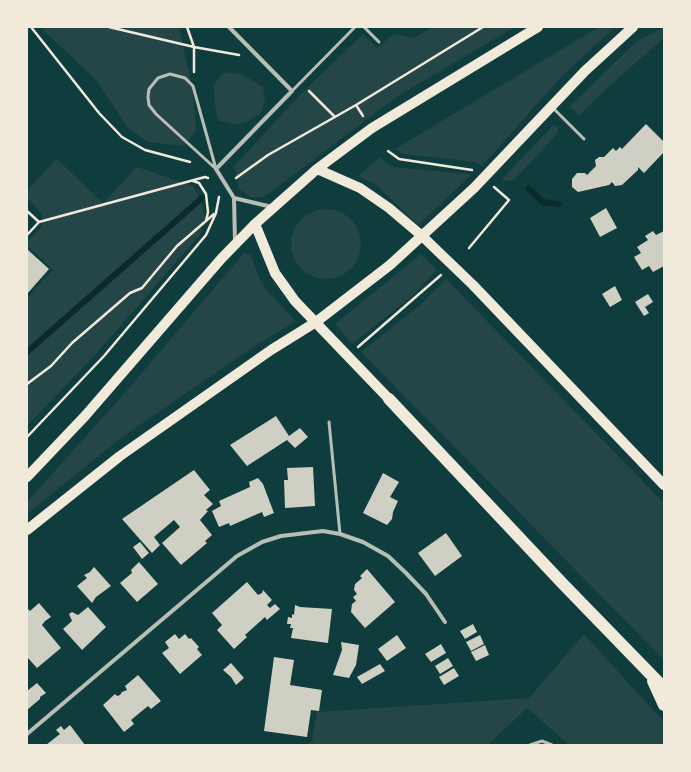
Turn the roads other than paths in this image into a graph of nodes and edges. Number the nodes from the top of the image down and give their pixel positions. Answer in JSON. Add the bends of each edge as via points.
{"nodes":[{"id":1,"x":230,"y":27,"type":"edge"},
{"id":2,"x":354,"y":27,"type":"edge"},
{"id":3,"x":364,"y":27,"type":"edge"},
{"id":4,"x":538,"y":27,"type":"edge"},
{"id":5,"x":633,"y":27,"type":"edge"},
{"id":6,"x":379,"y":42,"type":"dead end"},
{"id":7,"x":292,"y":91,"type":"junction"},
{"id":8,"x":551,"y":106,"type":"junction"},
{"id":9,"x":584,"y":139,"type":"dead end"},
{"id":10,"x":216,"y":169,"type":"junction"},
{"id":11,"x":317,"y":169,"type":"junction"},
{"id":12,"x":234,"y":198,"type":"junction"},
{"id":13,"x":274,"y":208,"type":"junction"},
{"id":14,"x":255,"y":224,"type":"junction"},
{"id":15,"x":422,"y":236,"type":"junction"},
{"id":16,"x":235,"y":244,"type":"junction"},
{"id":17,"x":316,"y":322,"type":"junction"},
{"id":18,"x":389,"y":399,"type":"joint"},
{"id":19,"x":329,"y":422,"type":"dead end"},
{"id":20,"x":27,"y":477,"type":"edge"},
{"id":21,"x":664,"y":485,"type":"edge"},
{"id":22,"x":27,"y":530,"type":"edge"},
{"id":23,"x":340,"y":534,"type":"junction"},
{"id":24,"x":445,"y":622,"type":"dead end"},
{"id":25,"x":649,"y":672,"type":"junction"},
{"id":26,"x":664,"y":688,"type":"edge"},
{"id":27,"x":664,"y":705,"type":"edge"},
{"id":28,"x":27,"y":734,"type":"edge"},
{"id":29,"x":530,"y":745,"type":"edge"},
{"id":30,"x":552,"y":745,"type":"edge"}],
"edges":[{"from":1,"to":7,"type":"street"},
{"from":2,"to":7,"type":"lane"},
{"from":3,"to":6,"type":"lane"},
{"from":4,"to":11,"type":"main road","via":[[385,119]]},
{"from":5,"to":8,"type":"main road"},
{"from":7,"to":10,"type":"street"},
{"from":8,"to":9,"type":"lane"},
{"from":8,"to":15,"type":"main road","via":[[474,188]]},
{"from":10,"to":10,"type":"lane","via":[[193,86],[177,75],[164,75],[158,78],[149,89],[150,105],[156,114]]},
{"from":10,"to":12,"type":"street"},
{"from":11,"to":13,"type":"main road"},
{"from":11,"to":15,"type":"main road","via":[[360,188]]},
{"from":12,"to":13,"type":"street"},
{"from":12,"to":16,"type":"street"},
{"from":13,"to":14,"type":"main road"},
{"from":14,"to":16,"type":"main road"},
{"from":14,"to":17,"type":"main road","via":[[276,273],[295,300]]},
{"from":15,"to":17,"type":"main road","via":[[350,298]]},
{"from":15,"to":21,"type":"main road"},
{"from":16,"to":20,"type":"main road","via":[[85,416]]},
{"from":17,"to":18,"type":"main road"},
{"from":17,"to":22,"type":"main road","via":[[271,350],[120,456]]},
{"from":18,"to":25,"type":"highway"},
{"from":19,"to":23,"type":"lane"},
{"from":23,"to":24,"type":"street","via":[[363,542],[388,556],[426,594]]},
{"from":23,"to":28,"type":"street","via":[[323,531],[280,536],[262,542],[237,556]]},
{"from":25,"to":26,"type":"highway"},
{"from":25,"to":27,"type":"highway"},
{"from":29,"to":30,"type":"lane","via":[[542,741]]}]}
